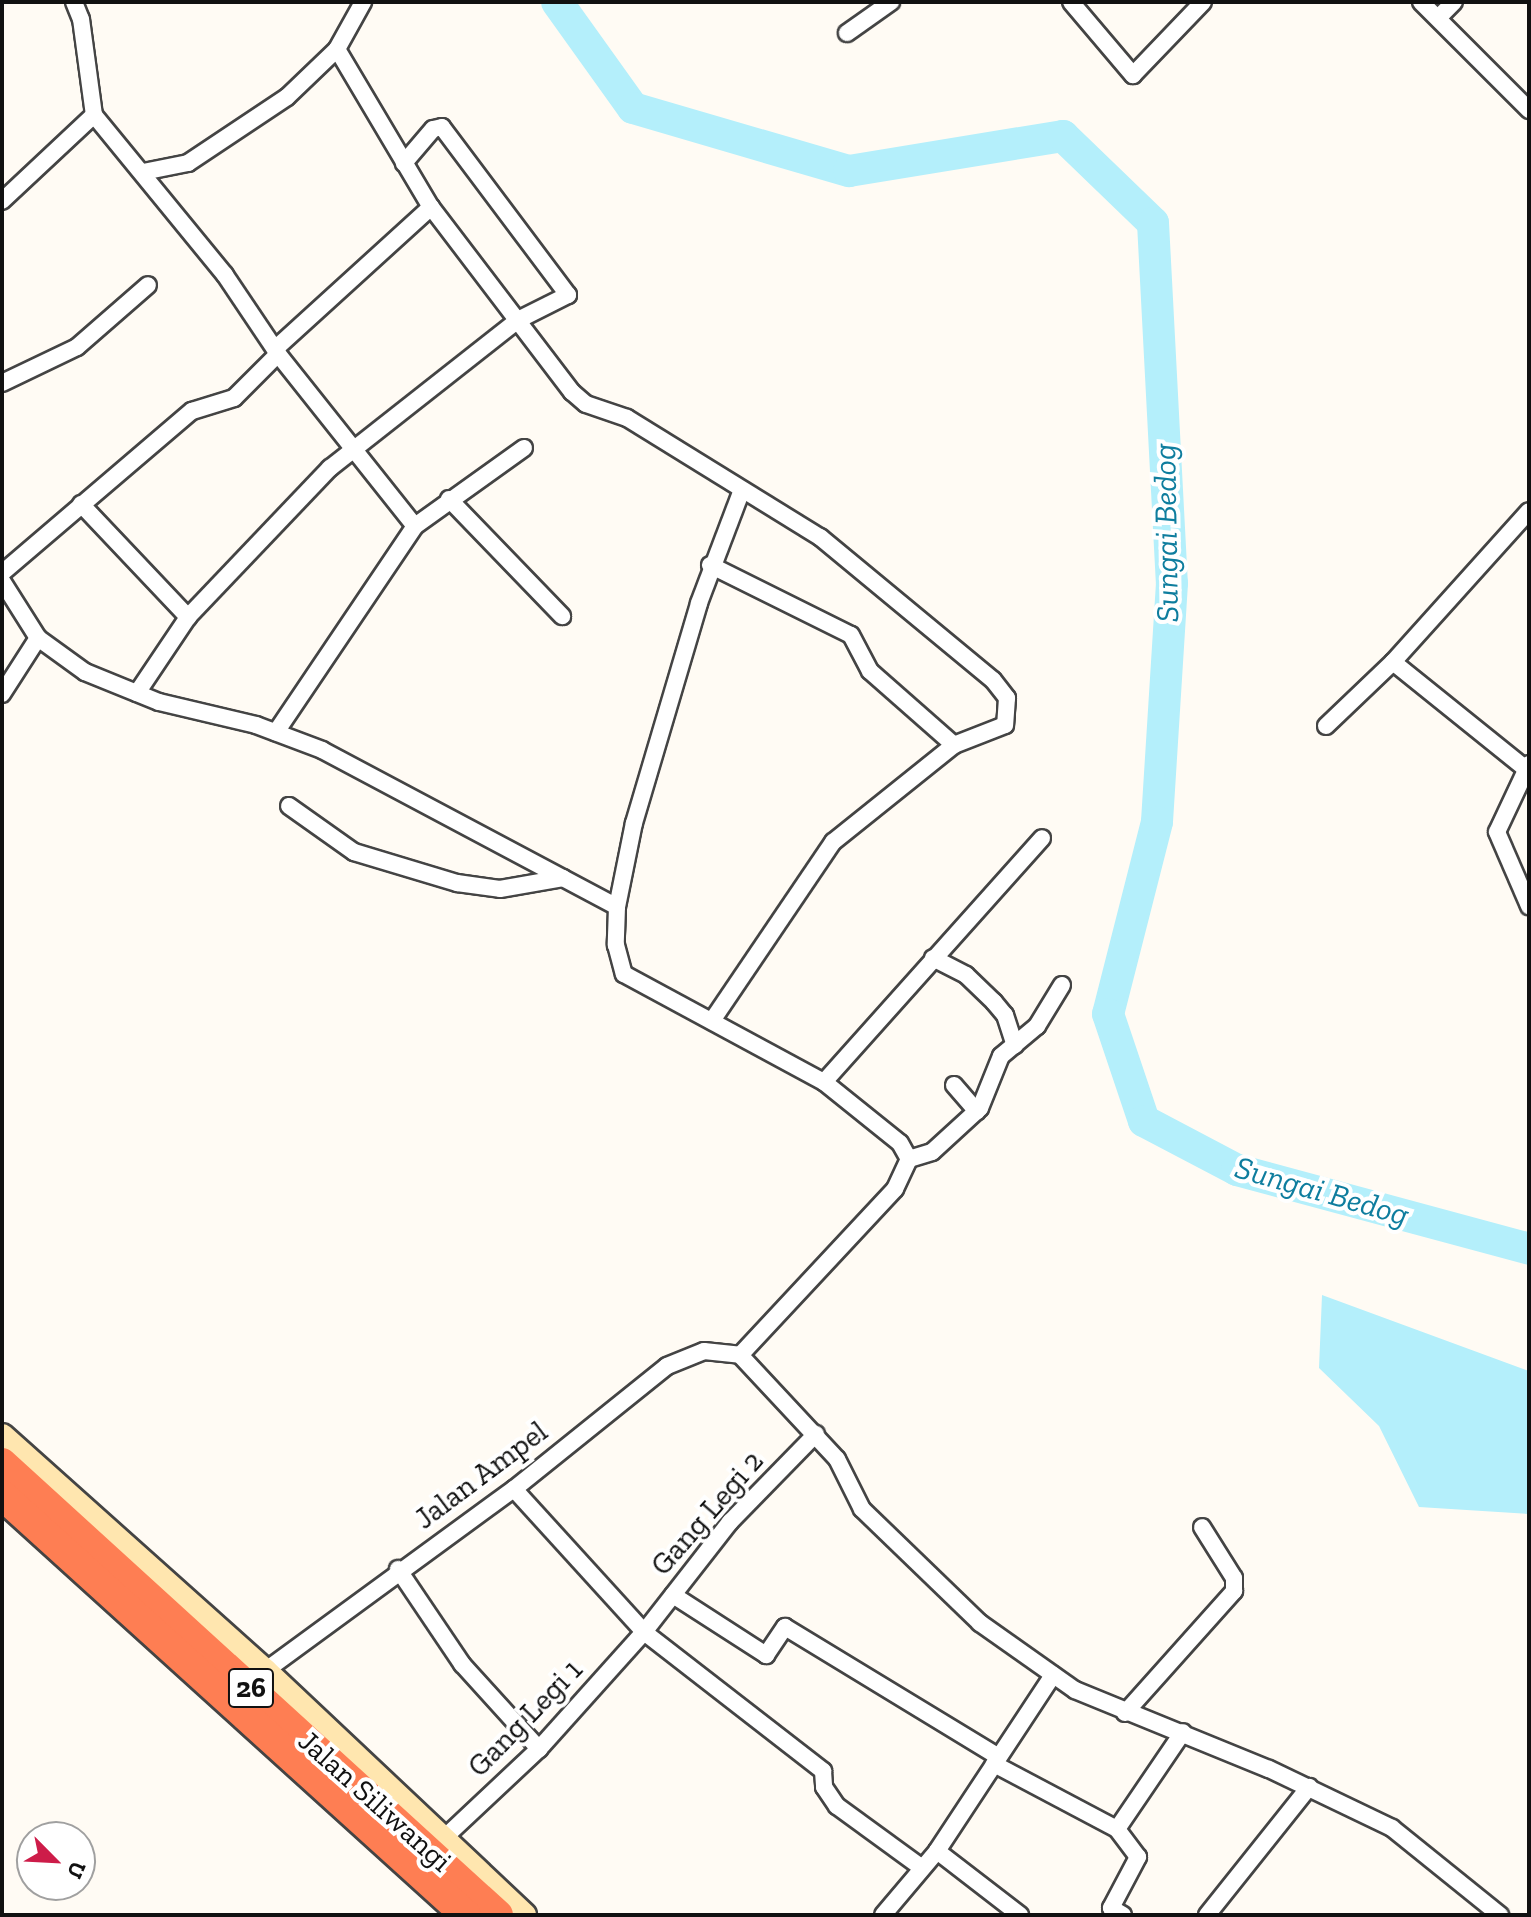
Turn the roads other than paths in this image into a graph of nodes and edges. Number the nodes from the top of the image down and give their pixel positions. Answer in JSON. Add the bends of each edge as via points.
{"nodes":[{"id":1,"x":74,"y":2,"type":"edge"},
{"id":2,"x":363,"y":2,"type":"edge"},
{"id":3,"x":891,"y":2,"type":"edge"},
{"id":4,"x":1071,"y":2,"type":"edge"},
{"id":5,"x":1203,"y":2,"type":"edge"},
{"id":6,"x":1421,"y":2,"type":"edge"},
{"id":7,"x":1454,"y":2,"type":"edge"},
{"id":8,"x":1439,"y":17,"type":"junction"},
{"id":9,"x":847,"y":33,"type":"dead end"},
{"id":10,"x":337,"y":49,"type":"junction"},
{"id":11,"x":1529,"y":110,"type":"edge"},
{"id":12,"x":94,"y":115,"type":"junction"},
{"id":13,"x":404,"y":163,"type":"junction"},
{"id":14,"x":143,"y":172,"type":"junction"},
{"id":15,"x":2,"y":201,"type":"edge"},
{"id":16,"x":431,"y":207,"type":"junction"},
{"id":17,"x":148,"y":285,"type":"dead end"},
{"id":18,"x":518,"y":320,"type":"junction"},
{"id":19,"x":276,"y":352,"type":"junction"},
{"id":20,"x":2,"y":383,"type":"edge"},
{"id":21,"x":356,"y":447,"type":"junction"},
{"id":22,"x":524,"y":448,"type":"dead end"},
{"id":23,"x":742,"y":490,"type":"junction"},
{"id":24,"x":449,"y":499,"type":"junction"},
{"id":25,"x":81,"y":504,"type":"junction"},
{"id":26,"x":1529,"y":511,"type":"edge"},
{"id":27,"x":415,"y":526,"type":"junction"},
{"id":28,"x":710,"y":565,"type":"junction"},
{"id":29,"x":2,"y":573,"type":"edge"},
{"id":30,"x":2,"y":581,"type":"edge"},
{"id":31,"x":562,"y":616,"type":"dead end"},
{"id":32,"x":188,"y":617,"type":"junction"},
{"id":33,"x":38,"y":638,"type":"junction"},
{"id":34,"x":1393,"y":662,"type":"junction"},
{"id":35,"x":137,"y":693,"type":"junction"},
{"id":36,"x":2,"y":694,"type":"edge"},
{"id":37,"x":1326,"y":726,"type":"dead end"},
{"id":38,"x":276,"y":732,"type":"junction"},
{"id":39,"x":954,"y":745,"type":"junction"},
{"id":40,"x":1527,"y":766,"type":"edge"},
{"id":41,"x":289,"y":806,"type":"dead end"},
{"id":42,"x":1042,"y":838,"type":"dead end"},
{"id":43,"x":563,"y":878,"type":"junction"},
{"id":44,"x":1529,"y":906,"type":"edge"},
{"id":45,"x":617,"y":907,"type":"junction"},
{"id":46,"x":933,"y":958,"type":"junction"},
{"id":47,"x":1062,"y":985,"type":"dead end"},
{"id":48,"x":712,"y":1021,"type":"junction"},
{"id":49,"x":1015,"y":1045,"type":"junction"},
{"id":50,"x":824,"y":1082,"type":"junction"},
{"id":51,"x":954,"y":1085,"type":"dead end"},
{"id":52,"x":977,"y":1111,"type":"junction"},
{"id":53,"x":909,"y":1159,"type":"junction"},
{"id":54,"x":740,"y":1355,"type":"junction"},
{"id":55,"x":816,"y":1434,"type":"junction"},
{"id":56,"x":2,"y":1436,"type":"edge"},
{"id":57,"x":2,"y":1463,"type":"edge"},
{"id":58,"x":514,"y":1489,"type":"junction"},
{"id":59,"x":2,"y":1495,"type":"edge"},
{"id":60,"x":2,"y":1515,"type":"edge"},
{"id":61,"x":1202,"y":1527,"type":"dead end"},
{"id":62,"x":398,"y":1569,"type":"junction"},
{"id":63,"x":673,"y":1595,"type":"junction"},
{"id":64,"x":644,"y":1632,"type":"junction"},
{"id":65,"x":265,"y":1671,"type":"junction"},
{"id":66,"x":1053,"y":1675,"type":"junction"},
{"id":67,"x":1125,"y":1713,"type":"junction"},
{"id":68,"x":1183,"y":1732,"type":"junction"},
{"id":69,"x":539,"y":1749,"type":"junction"},
{"id":70,"x":996,"y":1761,"type":"junction"},
{"id":71,"x":1309,"y":1787,"type":"junction"},
{"id":72,"x":1117,"y":1829,"type":"junction"},
{"id":73,"x":433,"y":1837,"type":"junction"},
{"id":74,"x":376,"y":1843,"type":"junction"},
{"id":75,"x":937,"y":1851,"type":"junction"},
{"id":76,"x":922,"y":1868,"type":"junction"},
{"id":77,"x":445,"y":1915,"type":"edge"},
{"id":78,"x":466,"y":1915,"type":"edge"},
{"id":79,"x":498,"y":1915,"type":"edge"},
{"id":80,"x":524,"y":1915,"type":"edge"},
{"id":81,"x":883,"y":1915,"type":"edge"},
{"id":82,"x":1020,"y":1915,"type":"edge"},
{"id":83,"x":1123,"y":1915,"type":"edge"},
{"id":84,"x":1207,"y":1915,"type":"edge"},
{"id":85,"x":1500,"y":1915,"type":"edge"}],
"edges":[{"from":1,"to":12,"type":"street"},
{"from":2,"to":10,"type":"street"},
{"from":3,"to":9,"type":"street"},
{"from":4,"to":5,"type":"street","via":[[1133,75]]},
{"from":6,"to":8,"type":"street"},
{"from":7,"to":8,"type":"street"},
{"from":8,"to":11,"type":"street"},
{"from":10,"to":13,"type":"street"},
{"from":10,"to":14,"type":"street","via":[[238,133],[188,163]]},
{"from":12,"to":14,"type":"street"},
{"from":12,"to":15,"type":"street"},
{"from":13,"to":16,"type":"street"},
{"from":13,"to":18,"type":"street","via":[[433,129],[442,127],[568,295]]},
{"from":14,"to":19,"type":"street","via":[[225,275]]},
{"from":16,"to":18,"type":"street"},
{"from":16,"to":19,"type":"street"},
{"from":17,"to":20,"type":"street","via":[[77,347]]},
{"from":18,"to":21,"type":"street"},
{"from":18,"to":23,"type":"street","via":[[586,404],[627,418]]},
{"from":19,"to":21,"type":"street"},
{"from":19,"to":25,"type":"street","via":[[234,398],[192,411]]},
{"from":21,"to":27,"type":"street"},
{"from":21,"to":32,"type":"street"},
{"from":22,"to":24,"type":"street"},
{"from":23,"to":28,"type":"street"},
{"from":23,"to":39,"type":"street","via":[[820,537],[993,680],[1008,706],[1005,725]]},
{"from":24,"to":27,"type":"street"},
{"from":24,"to":31,"type":"street"},
{"from":25,"to":29,"type":"street"},
{"from":25,"to":32,"type":"street"},
{"from":26,"to":34,"type":"street"},
{"from":27,"to":38,"type":"street"},
{"from":28,"to":39,"type":"street","via":[[851,635],[870,671]]},
{"from":28,"to":45,"type":"street","via":[[634,823]]},
{"from":30,"to":33,"type":"street"},
{"from":32,"to":35,"type":"street"},
{"from":33,"to":35,"type":"street","via":[[85,672]]},
{"from":33,"to":36,"type":"street"},
{"from":34,"to":37,"type":"street"},
{"from":34,"to":40,"type":"street"},
{"from":35,"to":38,"type":"street"},
{"from":38,"to":43,"type":"street","via":[[322,750]]},
{"from":39,"to":48,"type":"street","via":[[833,842]]},
{"from":40,"to":44,"type":"street","via":[[1497,832]]},
{"from":41,"to":43,"type":"street","via":[[354,852],[457,883],[500,889]]},
{"from":42,"to":46,"type":"street"},
{"from":43,"to":45,"type":"street"},
{"from":45,"to":48,"type":"street","via":[[616,945],[624,974]]},
{"from":46,"to":49,"type":"street","via":[[966,975],[994,1002],[1012,1029]]},
{"from":46,"to":50,"type":"street"},
{"from":47,"to":49,"type":"street","via":[[1037,1026]]},
{"from":48,"to":50,"type":"street"},
{"from":49,"to":52,"type":"street","via":[[1001,1056]]},
{"from":50,"to":53,"type":"street","via":[[874,1119]]},
{"from":51,"to":52,"type":"street"},
{"from":52,"to":53,"type":"street","via":[[932,1152]]},
{"from":53,"to":54,"type":"street","via":[[895,1189]]},
{"from":54,"to":55,"type":"street"},
{"from":54,"to":58,"type":"street","name":"Jalan Ampel","via":[[704,1351],[667,1366]]},
{"from":55,"to":63,"type":"street","name":"Gang Legi 2","via":[[730,1522]]},
{"from":55,"to":66,"type":"street","via":[[837,1459],[862,1509],[904,1553],[980,1623]]},
{"from":56,"to":65,"type":"street"},
{"from":57,"to":73,"type":"highway","name":"Jalan Siliwangi","number":"26"},
{"from":58,"to":62,"type":"street","name":"Jalan Ampel"},
{"from":58,"to":64,"type":"street"},
{"from":59,"to":74,"type":"highway","name":"Jalan Siliwangi","number":"26"},
{"from":60,"to":74,"type":"street"},
{"from":61,"to":67,"type":"street","via":[[1234,1578],[1234,1591]]},
{"from":62,"to":65,"type":"street","name":"Jalan Ampel"},
{"from":62,"to":69,"type":"street","via":[[462,1664]]},
{"from":63,"to":64,"type":"street","name":"Gang Legi 2"},
{"from":63,"to":70,"type":"street","via":[[766,1655],[785,1627]]},
{"from":64,"to":69,"type":"street","name":"Gang Legi 1"},
{"from":64,"to":76,"type":"street","via":[[823,1771],[824,1787],[837,1806]]},
{"from":65,"to":73,"type":"street"},
{"from":66,"to":67,"type":"street"},
{"from":66,"to":70,"type":"street"},
{"from":67,"to":68,"type":"street"},
{"from":68,"to":71,"type":"street"},
{"from":68,"to":72,"type":"street"},
{"from":69,"to":73,"type":"street","name":"Gang Legi 1"},
{"from":70,"to":72,"type":"street"},
{"from":70,"to":75,"type":"street"},
{"from":71,"to":84,"type":"street"},
{"from":71,"to":85,"type":"street","via":[[1392,1828]]},
{"from":72,"to":83,"type":"street","via":[[1138,1857],[1111,1908]]},
{"from":73,"to":79,"type":"highway","name":"Jalan Siliwangi","number":"26"},
{"from":73,"to":80,"type":"street"},
{"from":74,"to":77,"type":"street"},
{"from":74,"to":78,"type":"highway","name":"Jalan Siliwangi","number":"26"},
{"from":75,"to":76,"type":"street"},
{"from":75,"to":82,"type":"street"},
{"from":76,"to":81,"type":"street"}]}
